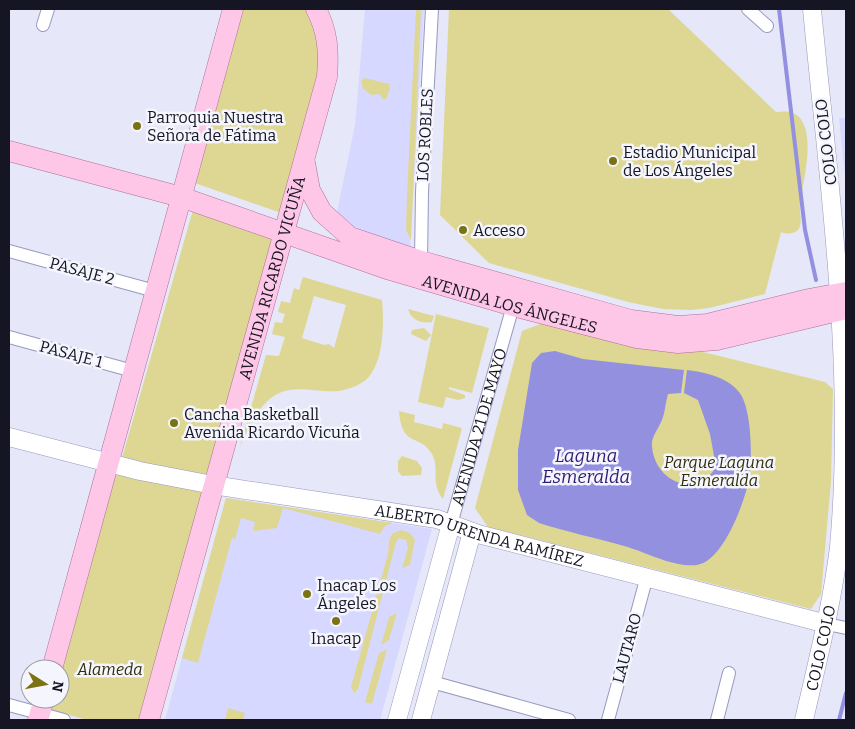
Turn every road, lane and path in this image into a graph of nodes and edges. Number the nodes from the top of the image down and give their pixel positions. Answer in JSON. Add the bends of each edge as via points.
{"nodes":[{"id":1,"x":48,"y":9,"type":"edge"},
{"id":2,"x":233,"y":9,"type":"edge"},
{"id":3,"x":316,"y":9,"type":"edge"},
{"id":4,"x":432,"y":9,"type":"edge"},
{"id":5,"x":748,"y":9,"type":"edge"},
{"id":6,"x":765,"y":9,"type":"edge"},
{"id":7,"x":812,"y":9,"type":"edge"},
{"id":8,"x":43,"y":25,"type":"dead end"},
{"id":9,"x":9,"y":151,"type":"edge"},
{"id":10,"x":304,"y":161,"type":"junction"},
{"id":11,"x":181,"y":196,"type":"junction"},
{"id":12,"x":283,"y":233,"type":"junction"},
{"id":13,"x":9,"y":250,"type":"edge"},
{"id":14,"x":421,"y":261,"type":"junction"},
{"id":15,"x":155,"y":291,"type":"junction"},
{"id":16,"x":844,"y":301,"type":"edge"},
{"id":17,"x":514,"y":306,"type":"junction"},
{"id":18,"x":9,"y":337,"type":"edge"},
{"id":19,"x":133,"y":371,"type":"junction"},
{"id":20,"x":9,"y":437,"type":"edge"},
{"id":21,"x":108,"y":463,"type":"junction"},
{"id":22,"x":214,"y":485,"type":"junction"},
{"id":23,"x":450,"y":524,"type":"junction"},
{"id":24,"x":472,"y":532,"type":"junction"},
{"id":25,"x":439,"y":568,"type":"junction"},
{"id":26,"x":461,"y":574,"type":"junction"},
{"id":27,"x":647,"y":576,"type":"junction"},
{"id":28,"x":826,"y":624,"type":"junction"},
{"id":29,"x":846,"y":628,"type":"edge"},
{"id":30,"x":55,"y":659,"type":"edge"},
{"id":31,"x":729,"y":673,"type":"dead end"},
{"id":32,"x":432,"y":682,"type":"junction"},
{"id":33,"x":9,"y":705,"type":"edge"},
{"id":34,"x":41,"y":711,"type":"edge"},
{"id":35,"x":64,"y":720,"type":"edge"},
{"id":36,"x":149,"y":720,"type":"edge"},
{"id":37,"x":397,"y":720,"type":"edge"},
{"id":38,"x":421,"y":720,"type":"edge"},
{"id":39,"x":569,"y":720,"type":"edge"},
{"id":40,"x":608,"y":720,"type":"edge"},
{"id":41,"x":717,"y":720,"type":"edge"},
{"id":42,"x":804,"y":720,"type":"edge"}],
"edges":[{"from":1,"to":8,"type":"street"},
{"from":2,"to":11,"type":"main road"},
{"from":3,"to":10,"type":"main road","name":"AVENIDA RICARDO VICUÑA","via":[[326,29],[328,60]]},
{"from":4,"to":14,"type":"street","name":"LOS ROBLES"},
{"from":5,"to":6,"type":"street","via":[[767,26]]},
{"from":7,"to":16,"type":"street","name":"COLO COLO"},
{"from":9,"to":11,"type":"main road","name":"AVENIDA LOS ÁNGELES"},
{"from":10,"to":12,"type":"main road","name":"AVENIDA RICARDO VICUÑA"},
{"from":10,"to":14,"type":"main road","name":"AVENIDA LOS ÁNGELES","via":[[314,198],[334,226],[360,241]]},
{"from":11,"to":12,"type":"main road","name":"AVENIDA LOS ÁNGELES"},
{"from":11,"to":15,"type":"main road"},
{"from":12,"to":17,"type":"main road","name":"AVENIDA LOS ÁNGELES","via":[[390,270]]},
{"from":12,"to":22,"type":"main road","name":"AVENIDA RICARDO VICUÑA"},
{"from":13,"to":15,"type":"street","name":"PASAJE 2"},
{"from":14,"to":16,"type":"main road","name":"AVENIDA LOS ÁNGELES","via":[[631,320],[670,325],[706,324]]},
{"from":15,"to":19,"type":"main road"},
{"from":16,"to":17,"type":"main road","name":"AVENIDA LOS ÁNGELES","via":[[717,340],[678,343],[622,335]]},
{"from":16,"to":28,"type":"street","name":"COLO COLO","via":[[844,491]]},
{"from":17,"to":23,"type":"street","name":"AVENIDA 21 DE MAYO"},
{"from":18,"to":19,"type":"street","name":"PASAJE 1"},
{"from":19,"to":21,"type":"main road"},
{"from":20,"to":21,"type":"street","name":"ALBERTO URENDA RAMÍREZ"},
{"from":21,"to":22,"type":"street","name":"ALBERTO URENDA RAMÍREZ"},
{"from":21,"to":30,"type":"main road"},
{"from":22,"to":23,"type":"street","name":"ALBERTO URENDA RAMÍREZ","via":[[437,519]]},
{"from":22,"to":36,"type":"main road","name":"AVENIDA RICARDO VICUÑA"},
{"from":23,"to":24,"type":"street","name":"ALBERTO URENDA RAMÍREZ"},
{"from":23,"to":25,"type":"street","name":"AVENIDA 21 DE MAYO"},
{"from":24,"to":26,"type":"street"},
{"from":24,"to":27,"type":"street","name":"ALBERTO URENDA RAMÍREZ"},
{"from":25,"to":26,"type":"street","via":[[452,568]]},
{"from":25,"to":37,"type":"street","name":"AVENIDA 21 DE MAYO"},
{"from":26,"to":32,"type":"street"},
{"from":27,"to":28,"type":"street","name":"ALBERTO URENDA RAMÍREZ"},
{"from":27,"to":40,"type":"street","name":"LAUTARO"},
{"from":28,"to":29,"type":"street","name":"ALBERTO URENDA RAMÍREZ"},
{"from":28,"to":42,"type":"street","name":"COLO COLO"},
{"from":31,"to":41,"type":"street"},
{"from":32,"to":38,"type":"street"},
{"from":32,"to":39,"type":"street"},
{"from":33,"to":34,"type":"street"},
{"from":34,"to":35,"type":"street"}]}
